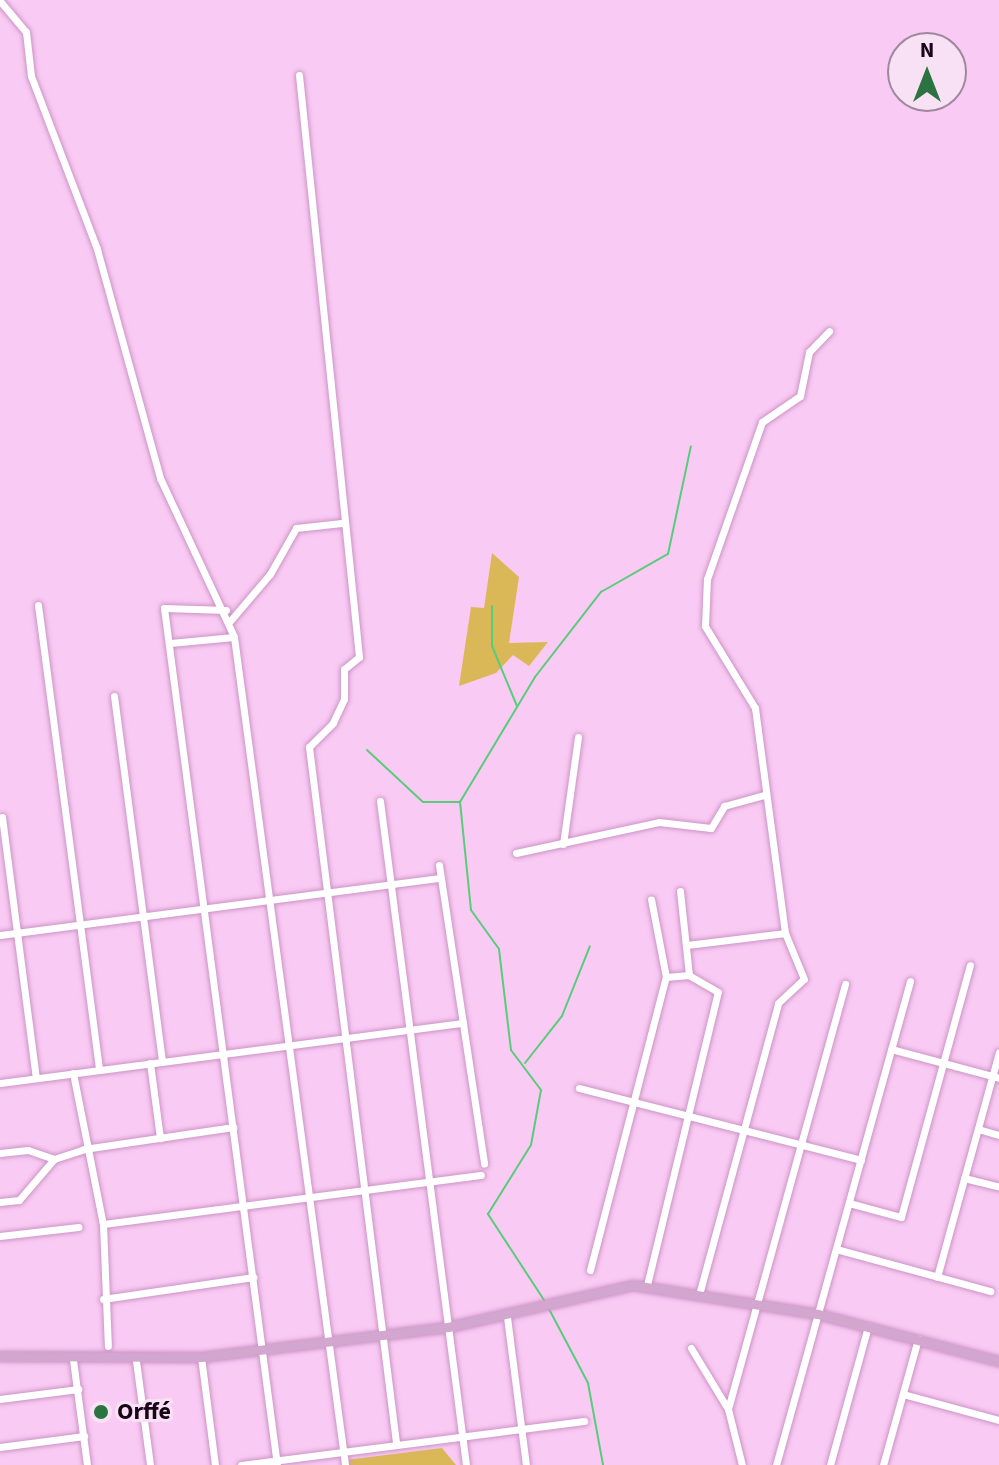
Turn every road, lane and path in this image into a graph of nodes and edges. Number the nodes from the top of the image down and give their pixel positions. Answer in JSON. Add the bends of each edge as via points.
{"nodes":[{"id":1,"x":0,"y":1,"type":"edge"},
{"id":2,"x":299,"y":75,"type":"dead end"},
{"id":3,"x":829,"y":331,"type":"dead end"},
{"id":4,"x":342,"y":523,"type":"junction"},
{"id":5,"x":38,"y":605,"type":"dead end"},
{"id":6,"x":226,"y":610,"type":"junction"},
{"id":7,"x":230,"y":621,"type":"junction"},
{"id":8,"x":234,"y":637,"type":"junction"},
{"id":9,"x":170,"y":643,"type":"junction"},
{"id":10,"x":114,"y":696,"type":"dead end"},
{"id":11,"x":578,"y":737,"type":"dead end"},
{"id":12,"x":764,"y":795,"type":"junction"},
{"id":13,"x":380,"y":801,"type":"dead end"},
{"id":14,"x":2,"y":817,"type":"dead end"},
{"id":15,"x":563,"y":844,"type":"junction"},
{"id":16,"x":516,"y":853,"type":"dead end"},
{"id":17,"x":439,"y":865,"type":"dead end"},
{"id":18,"x":440,"y":878,"type":"junction"},
{"id":19,"x":390,"y":885,"type":"junction"},
{"id":20,"x":325,"y":891,"type":"junction"},
{"id":21,"x":680,"y":891,"type":"dead end"},
{"id":22,"x":266,"y":899,"type":"junction"},
{"id":23,"x":651,"y":899,"type":"dead end"},
{"id":24,"x":204,"y":909,"type":"junction"},
{"id":25,"x":143,"y":917,"type":"junction"},
{"id":26,"x":80,"y":925,"type":"junction"},
{"id":27,"x":17,"y":933,"type":"junction"},
{"id":28,"x":785,"y":933,"type":"junction"},
{"id":29,"x":0,"y":935,"type":"edge"},
{"id":30,"x":687,"y":945,"type":"junction"},
{"id":31,"x":970,"y":965,"type":"dead end"},
{"id":32,"x":689,"y":975,"type":"junction"},
{"id":33,"x":666,"y":977,"type":"junction"},
{"id":34,"x":910,"y":981,"type":"dead end"},
{"id":35,"x":845,"y":984,"type":"dead end"},
{"id":36,"x":463,"y":1023,"type":"junction"},
{"id":37,"x":409,"y":1030,"type":"junction"},
{"id":38,"x":344,"y":1037,"type":"junction"},
{"id":39,"x":287,"y":1046,"type":"junction"},
{"id":40,"x":891,"y":1049,"type":"junction"},
{"id":41,"x":999,"y":1052,"type":"edge"},
{"id":42,"x":223,"y":1054,"type":"junction"},
{"id":43,"x":162,"y":1062,"type":"junction"},
{"id":44,"x":150,"y":1063,"type":"junction"},
{"id":45,"x":943,"y":1063,"type":"junction"},
{"id":46,"x":99,"y":1070,"type":"junction"},
{"id":47,"x":73,"y":1073,"type":"junction"},
{"id":48,"x":996,"y":1077,"type":"edge"},
{"id":49,"x":36,"y":1078,"type":"junction"},
{"id":50,"x":0,"y":1083,"type":"edge"},
{"id":51,"x":579,"y":1088,"type":"dead end"},
{"id":52,"x":631,"y":1101,"type":"junction"},
{"id":53,"x":687,"y":1115,"type":"junction"},
{"id":54,"x":233,"y":1127,"type":"junction"},
{"id":55,"x":745,"y":1129,"type":"junction"},
{"id":56,"x":978,"y":1129,"type":"junction"},
{"id":57,"x":999,"y":1135,"type":"edge"},
{"id":58,"x":160,"y":1138,"type":"junction"},
{"id":59,"x":801,"y":1144,"type":"junction"},
{"id":60,"x":84,"y":1149,"type":"junction"},
{"id":61,"x":0,"y":1153,"type":"edge"},
{"id":62,"x":54,"y":1159,"type":"junction"},
{"id":63,"x":861,"y":1160,"type":"junction"},
{"id":64,"x":484,"y":1164,"type":"dead end"},
{"id":65,"x":481,"y":1175,"type":"dead end"},
{"id":66,"x":964,"y":1178,"type":"junction"},
{"id":67,"x":429,"y":1181,"type":"junction"},
{"id":68,"x":363,"y":1187,"type":"junction"},
{"id":69,"x":999,"y":1187,"type":"edge"},
{"id":70,"x":310,"y":1196,"type":"junction"},
{"id":71,"x":0,"y":1202,"type":"edge"},
{"id":72,"x":849,"y":1203,"type":"junction"},
{"id":73,"x":243,"y":1205,"type":"junction"},
{"id":74,"x":103,"y":1224,"type":"junction"},
{"id":75,"x":78,"y":1227,"type":"dead end"},
{"id":76,"x":0,"y":1236,"type":"edge"},
{"id":77,"x":836,"y":1249,"type":"junction"},
{"id":78,"x":590,"y":1270,"type":"dead end"},
{"id":79,"x":253,"y":1277,"type":"junction"},
{"id":80,"x":937,"y":1277,"type":"junction"},
{"id":81,"x":647,"y":1285,"type":"junction"},
{"id":82,"x":700,"y":1291,"type":"junction"},
{"id":83,"x":990,"y":1291,"type":"dead end"},
{"id":84,"x":103,"y":1299,"type":"junction"},
{"id":85,"x":758,"y":1301,"type":"junction"},
{"id":86,"x":818,"y":1314,"type":"junction"},
{"id":87,"x":507,"y":1317,"type":"junction"},
{"id":88,"x":868,"y":1326,"type":"junction"},
{"id":89,"x":448,"y":1327,"type":"junction"},
{"id":90,"x":382,"y":1333,"type":"junction"},
{"id":91,"x":918,"y":1339,"type":"junction"},
{"id":92,"x":329,"y":1342,"type":"junction"},
{"id":93,"x":108,"y":1346,"type":"dead end"},
{"id":94,"x":691,"y":1348,"type":"dead end"},
{"id":95,"x":262,"y":1350,"type":"junction"},
{"id":96,"x":0,"y":1356,"type":"edge"},
{"id":97,"x":201,"y":1357,"type":"junction"},
{"id":98,"x":73,"y":1360,"type":"junction"},
{"id":99,"x":136,"y":1361,"type":"junction"},
{"id":100,"x":999,"y":1361,"type":"edge"},
{"id":101,"x":78,"y":1389,"type":"junction"},
{"id":102,"x":903,"y":1394,"type":"junction"},
{"id":103,"x":0,"y":1399,"type":"edge"},
{"id":104,"x":728,"y":1409,"type":"junction"},
{"id":105,"x":999,"y":1420,"type":"edge"},
{"id":106,"x":584,"y":1421,"type":"dead end"},
{"id":107,"x":521,"y":1429,"type":"junction"},
{"id":108,"x":84,"y":1436,"type":"junction"},
{"id":109,"x":462,"y":1437,"type":"junction"},
{"id":110,"x":396,"y":1443,"type":"junction"},
{"id":111,"x":0,"y":1447,"type":"edge"},
{"id":112,"x":343,"y":1452,"type":"junction"},
{"id":113,"x":276,"y":1463,"type":"edge"},
{"id":114,"x":87,"y":1465,"type":"edge"},
{"id":115,"x":150,"y":1465,"type":"edge"},
{"id":116,"x":215,"y":1465,"type":"edge"},
{"id":117,"x":241,"y":1465,"type":"edge"},
{"id":118,"x":345,"y":1465,"type":"edge"},
{"id":119,"x":466,"y":1465,"type":"edge"},
{"id":120,"x":526,"y":1465,"type":"edge"},
{"id":121,"x":742,"y":1465,"type":"edge"},
{"id":122,"x":776,"y":1465,"type":"edge"},
{"id":123,"x":830,"y":1465,"type":"edge"},
{"id":124,"x":883,"y":1465,"type":"edge"}],
"edges":[{"from":1,"to":6,"type":"street","via":[[26,32],[31,76],[97,249],[160,478]]},
{"from":2,"to":4,"type":"street"},
{"from":3,"to":12,"type":"street","via":[[809,352],[800,396],[762,422],[707,579],[705,626],[755,708]]},
{"from":4,"to":7,"type":"street","via":[[296,528],[270,574]]},
{"from":4,"to":20,"type":"street","via":[[359,657],[344,669],[344,699],[333,723],[309,747]]},
{"from":5,"to":26,"type":"street"},
{"from":6,"to":7,"type":"street"},
{"from":6,"to":9,"type":"street","via":[[164,608]]},
{"from":7,"to":8,"type":"street"},
{"from":8,"to":9,"type":"street"},
{"from":8,"to":22,"type":"street"},
{"from":9,"to":24,"type":"street"},
{"from":10,"to":25,"type":"street"},
{"from":11,"to":15,"type":"street"},
{"from":12,"to":15,"type":"street","via":[[724,806],[711,828],[659,822]]},
{"from":12,"to":28,"type":"street","via":[[775,817]]},
{"from":13,"to":19,"type":"street"},
{"from":14,"to":27,"type":"street"},
{"from":15,"to":16,"type":"street"},
{"from":17,"to":18,"type":"street"},
{"from":18,"to":19,"type":"street"},
{"from":18,"to":36,"type":"street"},
{"from":19,"to":20,"type":"street"},
{"from":19,"to":37,"type":"street"},
{"from":20,"to":22,"type":"street"},
{"from":20,"to":38,"type":"street"},
{"from":21,"to":30,"type":"street"},
{"from":22,"to":24,"type":"street"},
{"from":22,"to":39,"type":"street"},
{"from":23,"to":33,"type":"street"},
{"from":24,"to":25,"type":"street"},
{"from":24,"to":42,"type":"street"},
{"from":25,"to":26,"type":"street"},
{"from":25,"to":43,"type":"street"},
{"from":26,"to":27,"type":"street"},
{"from":26,"to":46,"type":"street"},
{"from":27,"to":29,"type":"street"},
{"from":27,"to":49,"type":"street"},
{"from":28,"to":30,"type":"street"},
{"from":28,"to":55,"type":"street","via":[[803,986],[778,1003]]},
{"from":30,"to":32,"type":"street"},
{"from":31,"to":45,"type":"street"},
{"from":32,"to":33,"type":"street"},
{"from":32,"to":53,"type":"street","via":[[718,992]]},
{"from":33,"to":52,"type":"street"},
{"from":34,"to":40,"type":"street"},
{"from":35,"to":59,"type":"street"},
{"from":36,"to":37,"type":"street"},
{"from":36,"to":64,"type":"street"},
{"from":37,"to":38,"type":"street"},
{"from":37,"to":67,"type":"street"},
{"from":38,"to":39,"type":"street"},
{"from":38,"to":68,"type":"street"},
{"from":39,"to":42,"type":"street"},
{"from":39,"to":70,"type":"street"},
{"from":40,"to":45,"type":"street"},
{"from":40,"to":63,"type":"street"},
{"from":41,"to":48,"type":"street"},
{"from":42,"to":43,"type":"street"},
{"from":42,"to":54,"type":"street"},
{"from":43,"to":44,"type":"street"},
{"from":44,"to":46,"type":"street"},
{"from":44,"to":58,"type":"street"},
{"from":45,"to":48,"type":"street"},
{"from":45,"to":72,"type":"street","via":[[901,1217]]},
{"from":46,"to":47,"type":"street"},
{"from":47,"to":49,"type":"street"},
{"from":47,"to":60,"type":"street"},
{"from":48,"to":56,"type":"street"},
{"from":49,"to":50,"type":"street"},
{"from":51,"to":52,"type":"street"},
{"from":52,"to":53,"type":"street"},
{"from":52,"to":78,"type":"street"},
{"from":53,"to":55,"type":"street"},
{"from":53,"to":81,"type":"street"},
{"from":54,"to":58,"type":"street"},
{"from":54,"to":73,"type":"street"},
{"from":55,"to":59,"type":"street"},
{"from":55,"to":82,"type":"street"},
{"from":56,"to":57,"type":"street"},
{"from":56,"to":66,"type":"street"},
{"from":58,"to":60,"type":"street"},
{"from":59,"to":63,"type":"street"},
{"from":59,"to":85,"type":"street"},
{"from":60,"to":62,"type":"street"},
{"from":60,"to":74,"type":"street"},
{"from":61,"to":62,"type":"street","via":[[28,1150]]},
{"from":62,"to":71,"type":"street","via":[[19,1200]]},
{"from":63,"to":72,"type":"street"},
{"from":65,"to":67,"type":"street"},
{"from":66,"to":69,"type":"street"},
{"from":66,"to":80,"type":"street"},
{"from":67,"to":68,"type":"street"},
{"from":67,"to":89,"type":"street"},
{"from":68,"to":70,"type":"street"},
{"from":68,"to":90,"type":"street"},
{"from":70,"to":73,"type":"street"},
{"from":70,"to":92,"type":"street"},
{"from":72,"to":77,"type":"street"},
{"from":73,"to":74,"type":"street"},
{"from":73,"to":79,"type":"street"},
{"from":74,"to":84,"type":"street"},
{"from":75,"to":76,"type":"street"},
{"from":77,"to":80,"type":"street"},
{"from":77,"to":86,"type":"street"},
{"from":79,"to":84,"type":"street"},
{"from":79,"to":95,"type":"street"},
{"from":80,"to":83,"type":"street"},
{"from":81,"to":82,"type":"main road"},
{"from":81,"to":87,"type":"main road"},
{"from":82,"to":85,"type":"main road"},
{"from":84,"to":93,"type":"street"},
{"from":85,"to":86,"type":"main road"},
{"from":85,"to":104,"type":"street"},
{"from":86,"to":88,"type":"main road"},
{"from":86,"to":122,"type":"street"},
{"from":87,"to":89,"type":"main road"},
{"from":87,"to":107,"type":"street"},
{"from":88,"to":91,"type":"main road"},
{"from":88,"to":123,"type":"street"},
{"from":89,"to":90,"type":"main road"},
{"from":89,"to":109,"type":"street"},
{"from":90,"to":92,"type":"main road"},
{"from":90,"to":110,"type":"street"},
{"from":91,"to":100,"type":"main road"},
{"from":91,"to":102,"type":"street"},
{"from":92,"to":95,"type":"main road"},
{"from":92,"to":112,"type":"street"},
{"from":94,"to":104,"type":"street"},
{"from":95,"to":97,"type":"main road"},
{"from":95,"to":113,"type":"street"},
{"from":96,"to":98,"type":"main road"},
{"from":97,"to":99,"type":"main road"},
{"from":97,"to":116,"type":"street"},
{"from":98,"to":99,"type":"main road"},
{"from":98,"to":101,"type":"street"},
{"from":99,"to":115,"type":"street"},
{"from":101,"to":103,"type":"street"},
{"from":101,"to":108,"type":"street"},
{"from":102,"to":105,"type":"street"},
{"from":102,"to":124,"type":"street"},
{"from":104,"to":121,"type":"street"},
{"from":106,"to":107,"type":"street"},
{"from":107,"to":109,"type":"street"},
{"from":107,"to":120,"type":"street"},
{"from":108,"to":111,"type":"street"},
{"from":108,"to":114,"type":"street"},
{"from":109,"to":110,"type":"street"},
{"from":109,"to":119,"type":"street"},
{"from":110,"to":112,"type":"street"},
{"from":112,"to":113,"type":"street"},
{"from":112,"to":118,"type":"street"},
{"from":113,"to":117,"type":"street"}]}
